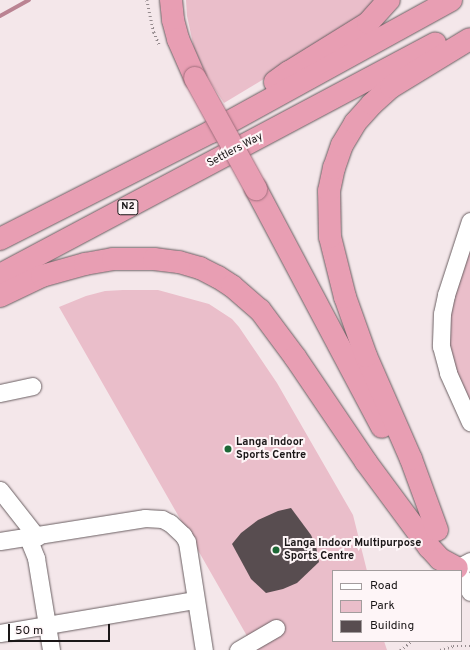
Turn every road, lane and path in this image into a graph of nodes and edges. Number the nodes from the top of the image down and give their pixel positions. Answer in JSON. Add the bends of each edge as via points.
{"nodes":[{"id":1,"x":171,"y":0,"type":"edge"},
{"id":2,"x":389,"y":0,"type":"edge"},
{"id":3,"x":451,"y":0,"type":"edge"},
{"id":4,"x":470,"y":25,"type":"edge"},
{"id":5,"x":470,"y":39,"type":"edge"},
{"id":6,"x":210,"y":132,"type":"junction"},
{"id":7,"x":470,"y":221,"type":"edge"},
{"id":8,"x":0,"y":239,"type":"edge"},
{"id":9,"x":0,"y":275,"type":"edge"},
{"id":10,"x":0,"y":296,"type":"edge"},
{"id":11,"x":32,"y":386,"type":"dead end"},
{"id":12,"x":0,"y":393,"type":"edge"},
{"id":13,"x":470,"y":422,"type":"edge"},
{"id":14,"x":0,"y":490,"type":"edge"},
{"id":15,"x":437,"y":530,"type":"junction"},
{"id":16,"x":32,"y":537,"type":"junction"},
{"id":17,"x":0,"y":542,"type":"edge"},
{"id":18,"x":462,"y":569,"type":"edge"},
{"id":19,"x":470,"y":592,"type":"edge"},
{"id":20,"x":195,"y":600,"type":"junction"},
{"id":21,"x":47,"y":625,"type":"junction"},
{"id":22,"x":276,"y":628,"type":"dead end"},
{"id":23,"x":0,"y":633,"type":"edge"},
{"id":24,"x":411,"y":642,"type":"edge"},
{"id":25,"x":470,"y":646,"type":"edge"},
{"id":26,"x":51,"y":650,"type":"edge"},
{"id":27,"x":204,"y":650,"type":"edge"},
{"id":28,"x":238,"y":650,"type":"edge"},
{"id":29,"x":400,"y":650,"type":"edge"},
{"id":30,"x":440,"y":650,"type":"edge"}],
"edges":[{"from":1,"to":15,"type":"highway","bridge":true,"via":[[178,39],[195,78]]},
{"from":2,"to":6,"type":"highway","via":[[368,23],[289,72]]},
{"from":3,"to":6,"type":"highway"},
{"from":4,"to":9,"type":"highway","name":"Settlers Way","number":"N2"},
{"from":5,"to":15,"type":"highway","via":[[391,87],[372,104],[355,123],[342,145],[329,191],[330,237],[350,310]]},
{"from":6,"to":8,"type":"highway"},
{"from":7,"to":13,"type":"street","via":[[446,295],[442,314],[441,346],[448,373]]},
{"from":10,"to":18,"type":"highway","via":[[42,276],[113,259],[179,262],[200,268],[223,280],[260,310],[429,547],[440,559]]},
{"from":11,"to":12,"type":"street"},
{"from":14,"to":16,"type":"street"},
{"from":15,"to":18,"type":"highway"},
{"from":16,"to":17,"type":"street"},
{"from":16,"to":20,"type":"street","via":[[145,518],[162,519],[177,528],[187,542]]},
{"from":16,"to":21,"type":"street"},
{"from":18,"to":19,"type":"street"},
{"from":20,"to":21,"type":"street"},
{"from":20,"to":27,"type":"street"},
{"from":21,"to":23,"type":"street"},
{"from":21,"to":26,"type":"street"},
{"from":22,"to":28,"type":"street"},
{"from":24,"to":29,"type":"path"},
{"from":25,"to":30,"type":"path","via":[[453,646]]}]}
